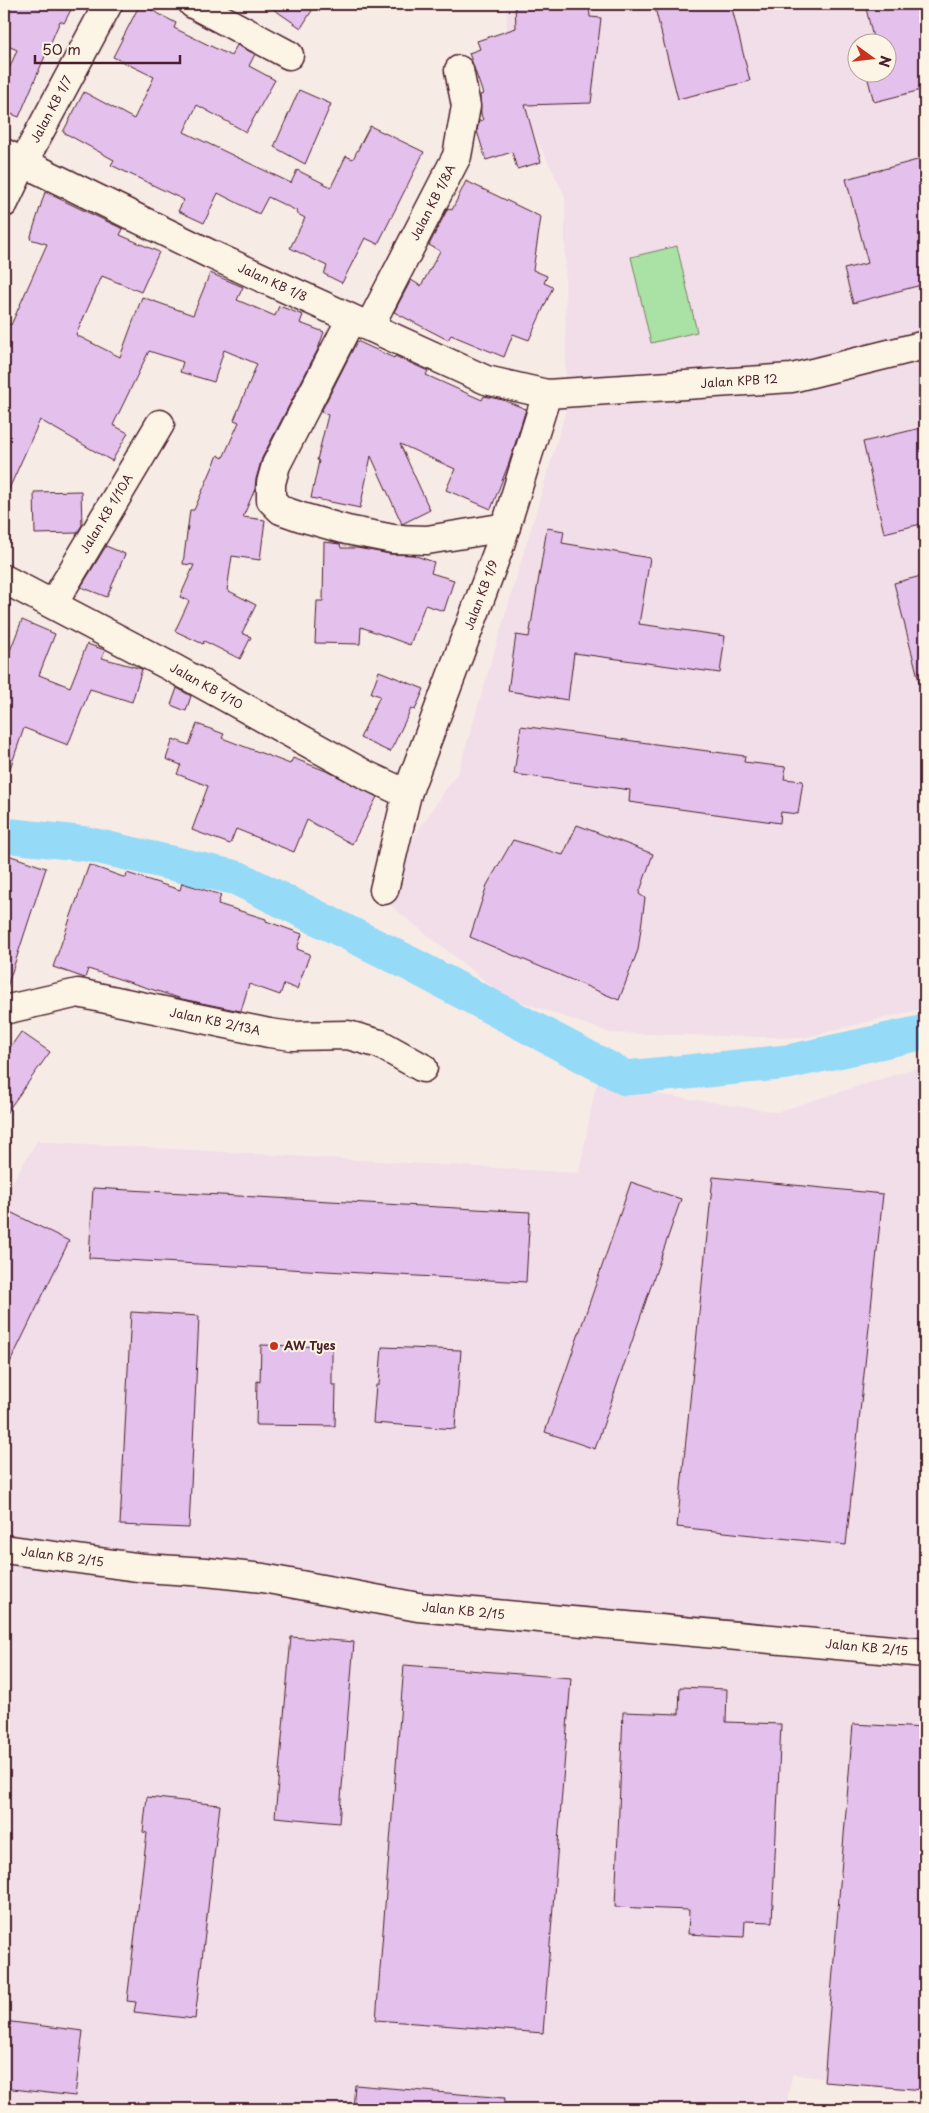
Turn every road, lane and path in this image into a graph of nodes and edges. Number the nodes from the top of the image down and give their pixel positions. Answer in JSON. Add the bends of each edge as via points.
{"nodes":[{"id":1,"x":108,"y":4,"type":"edge"},
{"id":2,"x":193,"y":4,"type":"edge"},
{"id":3,"x":289,"y":55,"type":"dead end"},
{"id":4,"x":459,"y":70,"type":"dead end"},
{"id":5,"x":13,"y":158,"type":"edge"},
{"id":6,"x":4,"y":203,"type":"edge"},
{"id":7,"x":360,"y":323,"type":"junction"},
{"id":8,"x":925,"y":345,"type":"edge"},
{"id":9,"x":547,"y":394,"type":"junction"},
{"id":10,"x":160,"y":424,"type":"dead end"},
{"id":11,"x":506,"y":527,"type":"junction"},
{"id":12,"x":4,"y":579,"type":"edge"},
{"id":13,"x":53,"y":604,"type":"junction"},
{"id":14,"x":407,"y":794,"type":"junction"},
{"id":15,"x":384,"y":890,"type":"dead end"},
{"id":16,"x":4,"y":1010,"type":"edge"},
{"id":17,"x":422,"y":1068,"type":"dead end"},
{"id":18,"x":4,"y":1549,"type":"edge"},
{"id":19,"x":925,"y":1653,"type":"edge"}],
"edges":[{"from":1,"to":5,"type":"street","name":"Jalan KB 1/7"},
{"from":2,"to":3,"type":"street"},
{"from":4,"to":7,"type":"street","name":"Jalan KB 1/8A","via":[[466,106],[456,156]]},
{"from":5,"to":6,"type":"street","name":"Jalan KB 1/7"},
{"from":5,"to":7,"type":"street","name":"Jalan KB 1/8"},
{"from":7,"to":9,"type":"street","name":"Jalan KB 1/8","via":[[486,380]]},
{"from":7,"to":11,"type":"street","name":"Jalan KB 1/8A","via":[[276,465],[271,500],[281,510],[301,517],[393,539],[427,540]]},
{"from":8,"to":9,"type":"street","name":"Jalan KPB 12","via":[[792,378]]},
{"from":9,"to":11,"type":"street","name":"Jalan KB 1/9"},
{"from":10,"to":13,"type":"street","name":"Jalan KB 1/10A"},
{"from":11,"to":14,"type":"street","name":"Jalan KB 1/9"},
{"from":12,"to":13,"type":"street","name":"Jalan KB 1/10"},
{"from":13,"to":14,"type":"street","name":"Jalan KB 1/10","via":[[368,776]]},
{"from":14,"to":15,"type":"street","name":"Jalan KB 1/9"},
{"from":16,"to":17,"type":"street","name":"Jalan KB 2/13A","via":[[78,993],[269,1033],[348,1035],[380,1044]]},
{"from":18,"to":19,"type":"street","name":"Jalan KB 2/15","via":[[144,1568],[263,1578],[418,1607]]}]}
